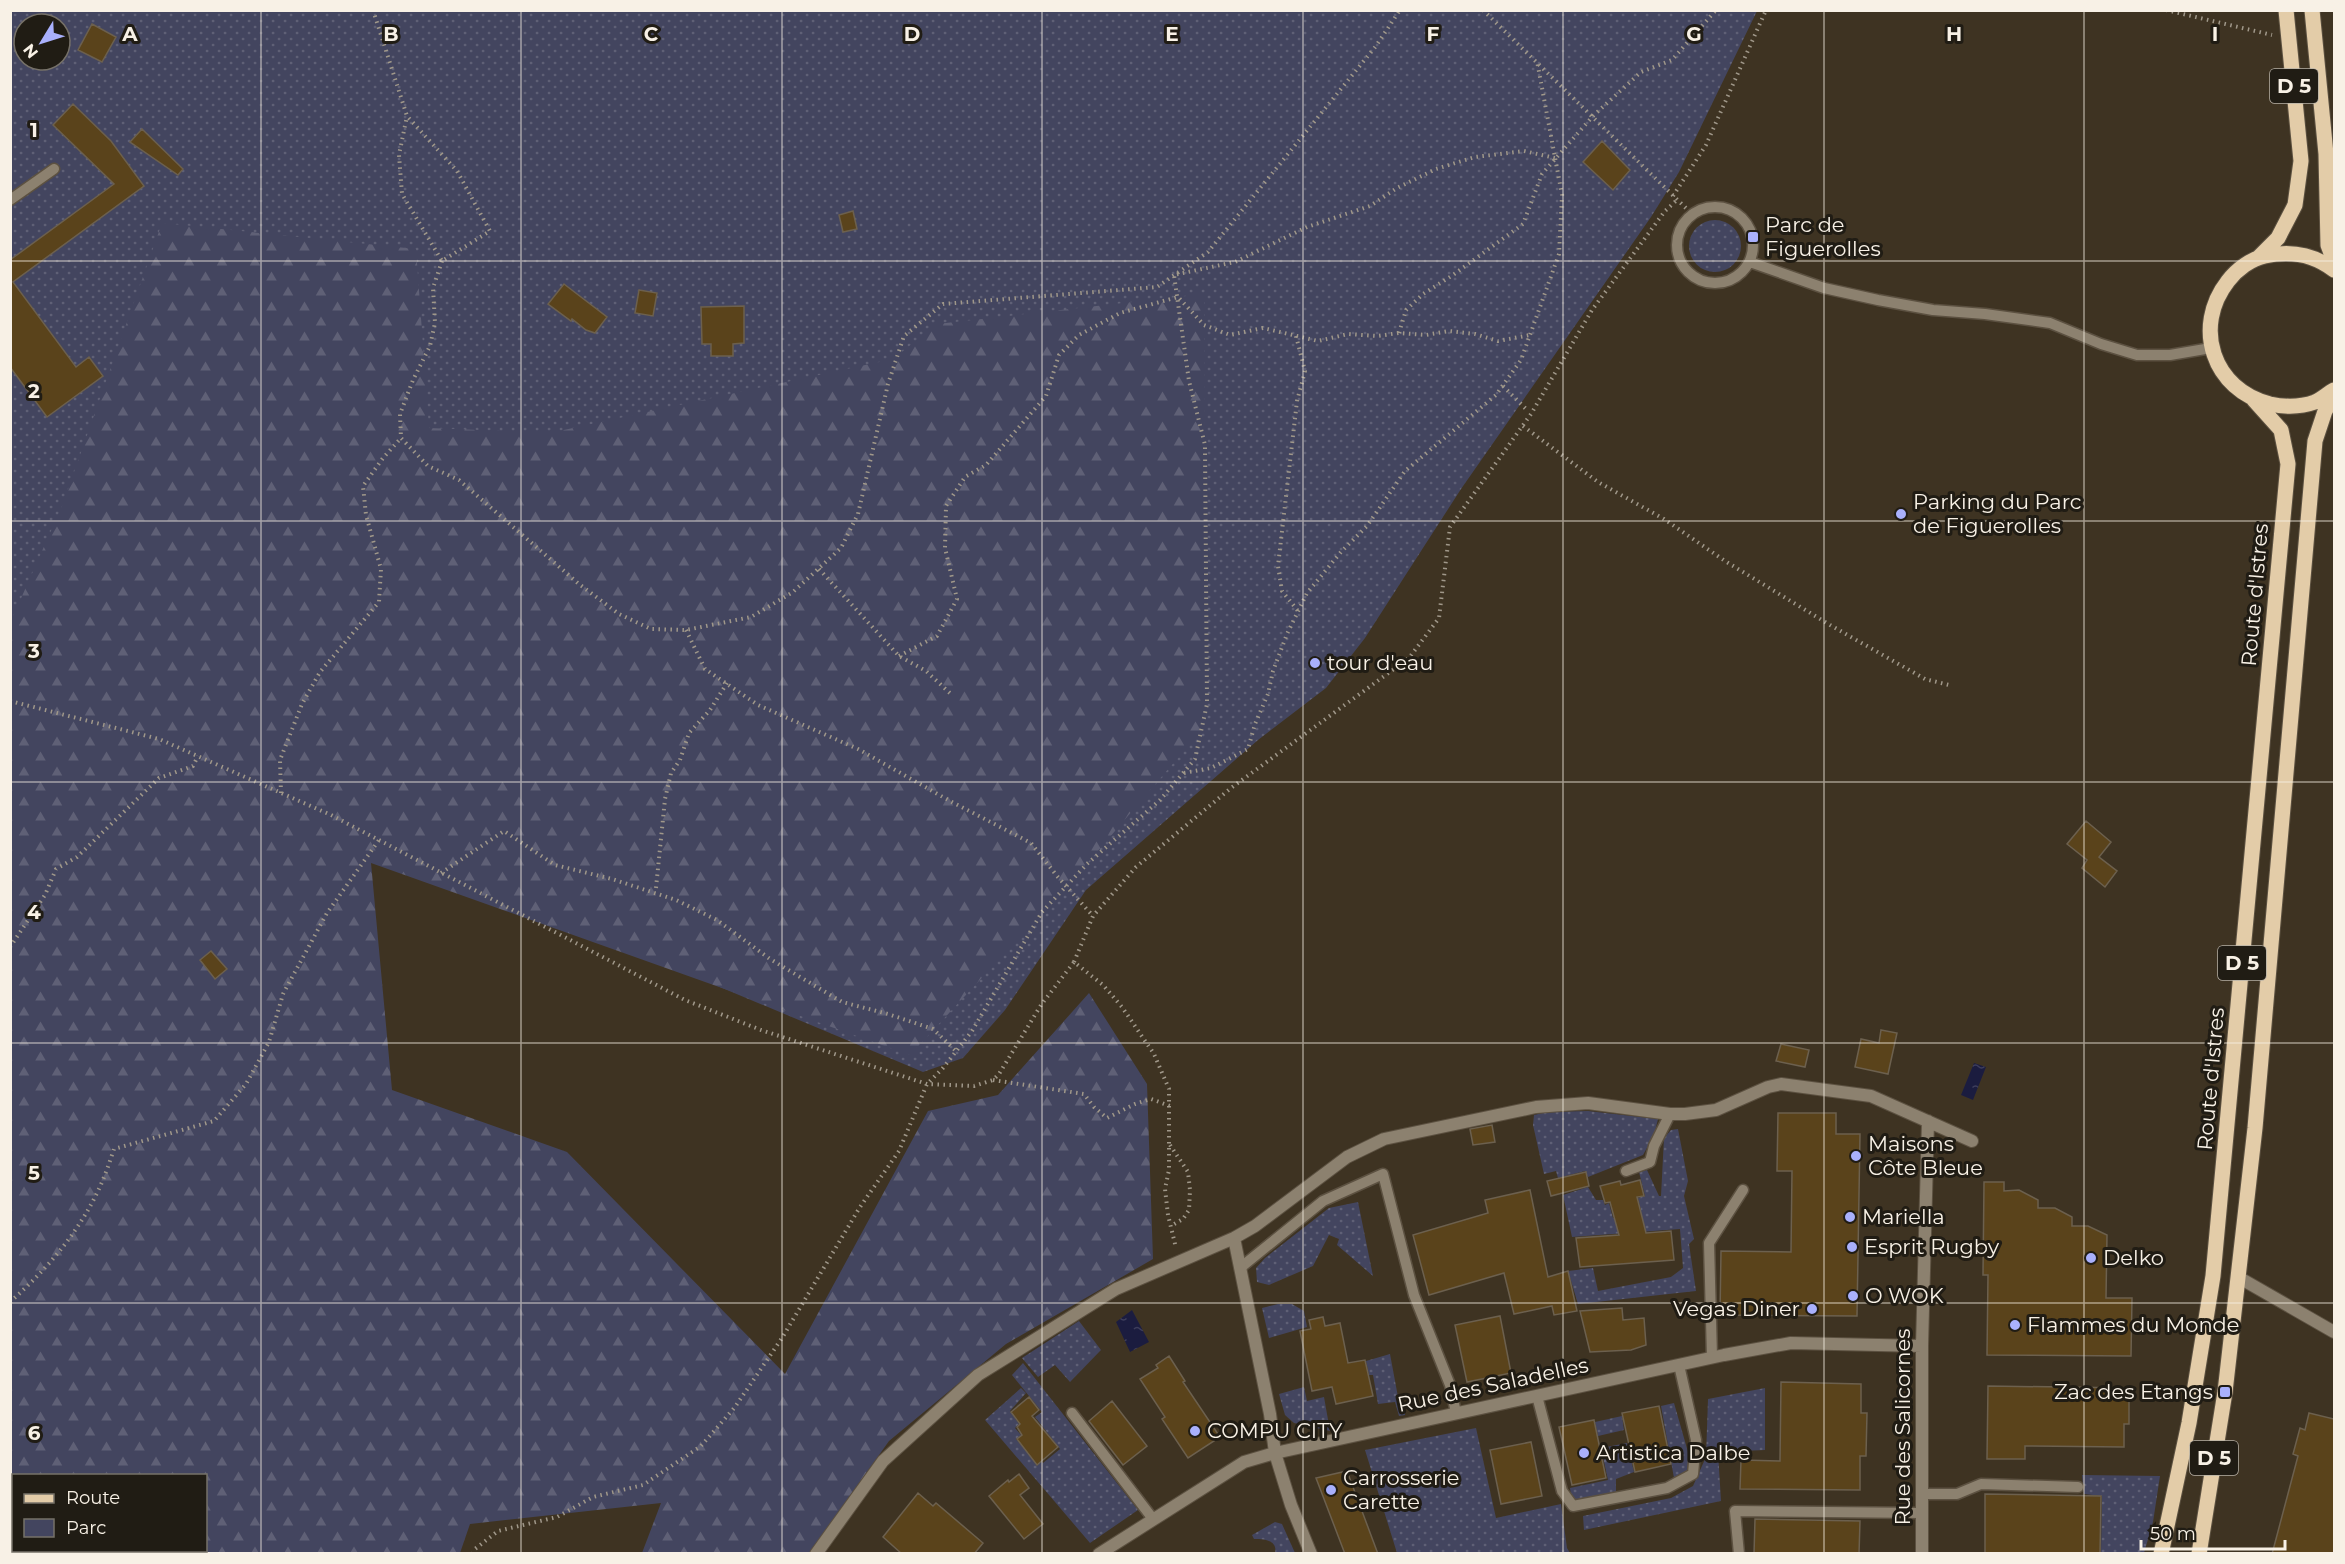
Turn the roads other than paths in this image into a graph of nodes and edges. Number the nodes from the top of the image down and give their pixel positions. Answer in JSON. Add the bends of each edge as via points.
{"nodes":[{"id":1,"x":2286,"y":10,"type":"edge"},
{"id":2,"x":2312,"y":10,"type":"edge"},
{"id":3,"x":54,"y":169,"type":"dead end"},
{"id":4,"x":10,"y":200,"type":"edge"},
{"id":5,"x":2259,"y":257,"type":"junction"},
{"id":6,"x":2334,"y":261,"type":"edge"},
{"id":7,"x":1750,"y":262,"type":"junction"},
{"id":8,"x":2334,"y":270,"type":"edge"},
{"id":9,"x":2211,"y":348,"type":"junction"},
{"id":10,"x":2334,"y":390,"type":"edge"},
{"id":11,"x":2334,"y":395,"type":"edge"},
{"id":12,"x":2254,"y":400,"type":"junction"},
{"id":13,"x":1670,"y":1114,"type":"junction"},
{"id":14,"x":1928,"y":1121,"type":"junction"},
{"id":15,"x":1972,"y":1141,"type":"dead end"},
{"id":16,"x":1626,"y":1171,"type":"dead end"},
{"id":17,"x":1743,"y":1190,"type":"dead end"},
{"id":18,"x":1234,"y":1238,"type":"junction"},
{"id":19,"x":1240,"y":1268,"type":"junction"},
{"id":20,"x":2238,"y":1277,"type":"junction"},
{"id":21,"x":2334,"y":1332,"type":"edge"},
{"id":22,"x":1922,"y":1346,"type":"junction"},
{"id":23,"x":1712,"y":1357,"type":"junction"},
{"id":24,"x":1679,"y":1365,"type":"junction"},
{"id":25,"x":1537,"y":1396,"type":"junction"},
{"id":26,"x":1072,"y":1413,"type":"dead end"},
{"id":27,"x":1456,"y":1413,"type":"junction"},
{"id":28,"x":1275,"y":1453,"type":"junction"},
{"id":29,"x":2079,"y":1487,"type":"dead end"},
{"id":30,"x":1922,"y":1494,"type":"junction"},
{"id":31,"x":1922,"y":1513,"type":"junction"},
{"id":32,"x":1153,"y":1519,"type":"junction"},
{"id":33,"x":816,"y":1554,"type":"edge"},
{"id":34,"x":1099,"y":1554,"type":"edge"},
{"id":35,"x":1311,"y":1554,"type":"edge"},
{"id":36,"x":1739,"y":1554,"type":"edge"},
{"id":37,"x":1922,"y":1554,"type":"edge"},
{"id":38,"x":2161,"y":1554,"type":"edge"},
{"id":39,"x":2199,"y":1554,"type":"edge"}],
"edges":[{"from":1,"to":5,"type":"main road","number":"D 5","via":[[2301,161],[2295,205],[2277,238]]},
{"from":2,"to":6,"type":"main road","number":"D 5","via":[[2326,154],[2328,245]]},
{"from":3,"to":4,"type":"lane"},
{"from":5,"to":8,"type":"main road","via":[[2280,252],[2301,254]]},
{"from":5,"to":9,"type":"main road","via":[[2235,272],[2218,294],[2210,320]]},
{"from":7,"to":7,"type":"lane","via":[[1738,276],[1721,284],[1696,279],[1679,260],[1681,229],[1692,214],[1704,208],[1729,209],[1748,225],[1753,237]]},
{"from":7,"to":9,"type":"lane","via":[[1824,288],[1878,300],[2050,323],[2137,354],[2170,355]]},
{"from":9,"to":12,"type":"main road","via":[[2220,369],[2235,387]]},
{"from":10,"to":12,"type":"main road","via":[[2315,402],[2284,407]]},
{"from":11,"to":20,"type":"main road","number":"D 5","via":[[2315,441],[2255,1128]]},
{"from":12,"to":38,"type":"main road","name":"Route d'Istres","number":"D 5","via":[[2281,430],[2288,464],[2213,1276],[2189,1424]]},
{"from":13,"to":14,"type":"street","via":[[1716,1110],[1781,1084],[1871,1096]]},
{"from":13,"to":16,"type":"lane","via":[[1650,1162]]},
{"from":13,"to":18,"type":"street","via":[[1588,1102],[1536,1107],[1384,1139],[1347,1157],[1256,1226]]},
{"from":14,"to":15,"type":"street"},
{"from":14,"to":22,"type":"street","name":"Rue des Salicornes"},
{"from":17,"to":23,"type":"lane","via":[[1709,1243]]},
{"from":18,"to":19,"type":"street"},
{"from":18,"to":33,"type":"street","via":[[1116,1289],[978,1375],[883,1461]]},
{"from":19,"to":27,"type":"lane","via":[[1323,1200],[1383,1174],[1414,1295],[1450,1384]]},
{"from":19,"to":28,"type":"street"},
{"from":20,"to":21,"type":"street"},
{"from":20,"to":39,"type":"main road","number":"D 5","via":[[2225,1392]]},
{"from":22,"to":23,"type":"street","name":"Rue des Saladelles","via":[[1791,1343]]},
{"from":22,"to":30,"type":"street","name":"Rue des Salicornes"},
{"from":23,"to":24,"type":"street","name":"Rue des Saladelles"},
{"from":24,"to":25,"type":"street","name":"Rue des Saladelles"},
{"from":24,"to":25,"type":"lane","via":[[1696,1440],[1693,1474],[1667,1488],[1573,1506],[1562,1491]]},
{"from":25,"to":27,"type":"street","name":"Rue des Saladelles"},
{"from":26,"to":32,"type":"lane"},
{"from":27,"to":28,"type":"street","name":"Rue des Saladelles"},
{"from":28,"to":32,"type":"street","name":"Rue des Saladelles","via":[[1244,1462]]},
{"from":28,"to":35,"type":"street"},
{"from":29,"to":30,"type":"lane","via":[[1981,1484],[1957,1494]]},
{"from":30,"to":31,"type":"street","name":"Rue des Salicornes"},
{"from":31,"to":36,"type":"lane","via":[[1735,1511]]},
{"from":31,"to":37,"type":"street","name":"Rue des Salicornes"},
{"from":32,"to":34,"type":"street","name":"Rue des Saladelles"}]}
